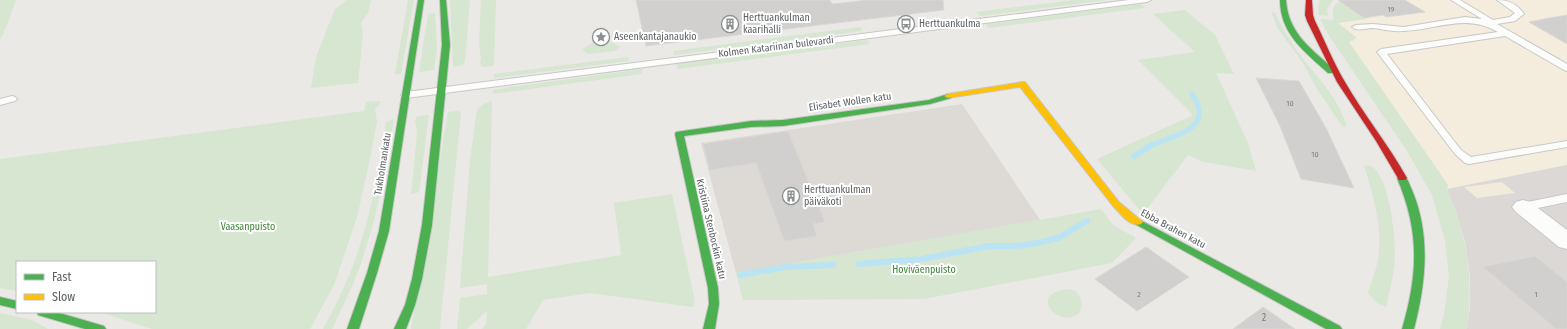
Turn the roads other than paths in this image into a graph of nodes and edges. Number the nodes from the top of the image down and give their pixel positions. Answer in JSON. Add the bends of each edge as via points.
{"nodes":[{"id":1,"x":421,"y":0,"type":"edge"},
{"id":2,"x":443,"y":0,"type":"edge"},
{"id":3,"x":1147,"y":0,"type":"edge"},
{"id":4,"x":1283,"y":0,"type":"edge"},
{"id":5,"x":1310,"y":0,"type":"edge"},
{"id":6,"x":1456,"y":0,"type":"edge"},
{"id":7,"x":1501,"y":0,"type":"edge"},
{"id":8,"x":1490,"y":22,"type":"junction"},
{"id":9,"x":1356,"y":27,"type":"dead end"},
{"id":10,"x":1506,"y":33,"type":"junction"},
{"id":11,"x":1567,"y":68,"type":"edge"},
{"id":12,"x":1341,"y":80,"type":"junction"},
{"id":13,"x":1022,"y":84,"type":"joint"},
{"id":14,"x":442,"y":90,"type":"junction"},
{"id":15,"x":406,"y":95,"type":"junction"},
{"id":16,"x":12,"y":99,"type":"dead end"},
{"id":17,"x":0,"y":102,"type":"edge"},
{"id":18,"x":679,"y":134,"type":"joint"},
{"id":19,"x":1567,"y":144,"type":"edge"},
{"id":20,"x":1567,"y":198,"type":"edge"},
{"id":21,"x":1523,"y":207,"type":"joint"},
{"id":22,"x":1567,"y":240,"type":"edge"},
{"id":23,"x":0,"y":301,"type":"edge"},
{"id":24,"x":16,"y":305,"type":"edge"},
{"id":25,"x":45,"y":313,"type":"edge"},
{"id":26,"x":100,"y":329,"type":"edge"},
{"id":27,"x":353,"y":329,"type":"edge"},
{"id":28,"x":400,"y":329,"type":"edge"},
{"id":29,"x":709,"y":329,"type":"edge"},
{"id":30,"x":1336,"y":329,"type":"edge"},
{"id":31,"x":1408,"y":329,"type":"edge"}],
"edges":[{"from":1,"to":15,"type":"main road","name":"Tukholmankatu"},
{"from":2,"to":14,"type":"main road","via":[[446,45]]},
{"from":3,"to":14,"type":"lane","name":"Kolmen Katariinan bulevardi"},
{"from":4,"to":12,"type":"main road","via":[[1282,11],[1301,44]]},
{"from":5,"to":12,"type":"main road","via":[[1311,21]]},
{"from":6,"to":8,"type":"lane"},
{"from":7,"to":8,"type":"lane","via":[[1520,14],[1512,19]]},
{"from":8,"to":9,"type":"lane","via":[[1465,19],[1404,29]]},
{"from":8,"to":10,"type":"lane"},
{"from":10,"to":11,"type":"lane"},
{"from":10,"to":19,"type":"lane","via":[[1381,52],[1458,152],[1469,161]]},
{"from":12,"to":31,"type":"main road","via":[[1396,166],[1410,199],[1420,245],[1421,272],[1418,297]]},
{"from":13,"to":18,"type":"main road","name":"Elisabet Wollen katu","via":[[952,94],[930,102],[783,123],[751,124]]},
{"from":13,"to":30,"type":"main road","name":"Ebba Brahen katu","via":[[1116,204],[1132,220]]},
{"from":14,"to":15,"type":"lane","name":"Kolmen Katariinan bulevardi"},
{"from":14,"to":28,"type":"main road","via":[[422,253],[410,305]]},
{"from":15,"to":27,"type":"main road","name":"Tukholmankatu","via":[[384,231]]},
{"from":16,"to":17,"type":"lane"},
{"from":18,"to":29,"type":"main road","name":"Kristiina Stenbockin katu","via":[[713,288],[714,304]]},
{"from":20,"to":21,"type":"lane"},
{"from":21,"to":22,"type":"street"},
{"from":23,"to":24,"type":"main road"},
{"from":25,"to":26,"type":"main road"}]}
